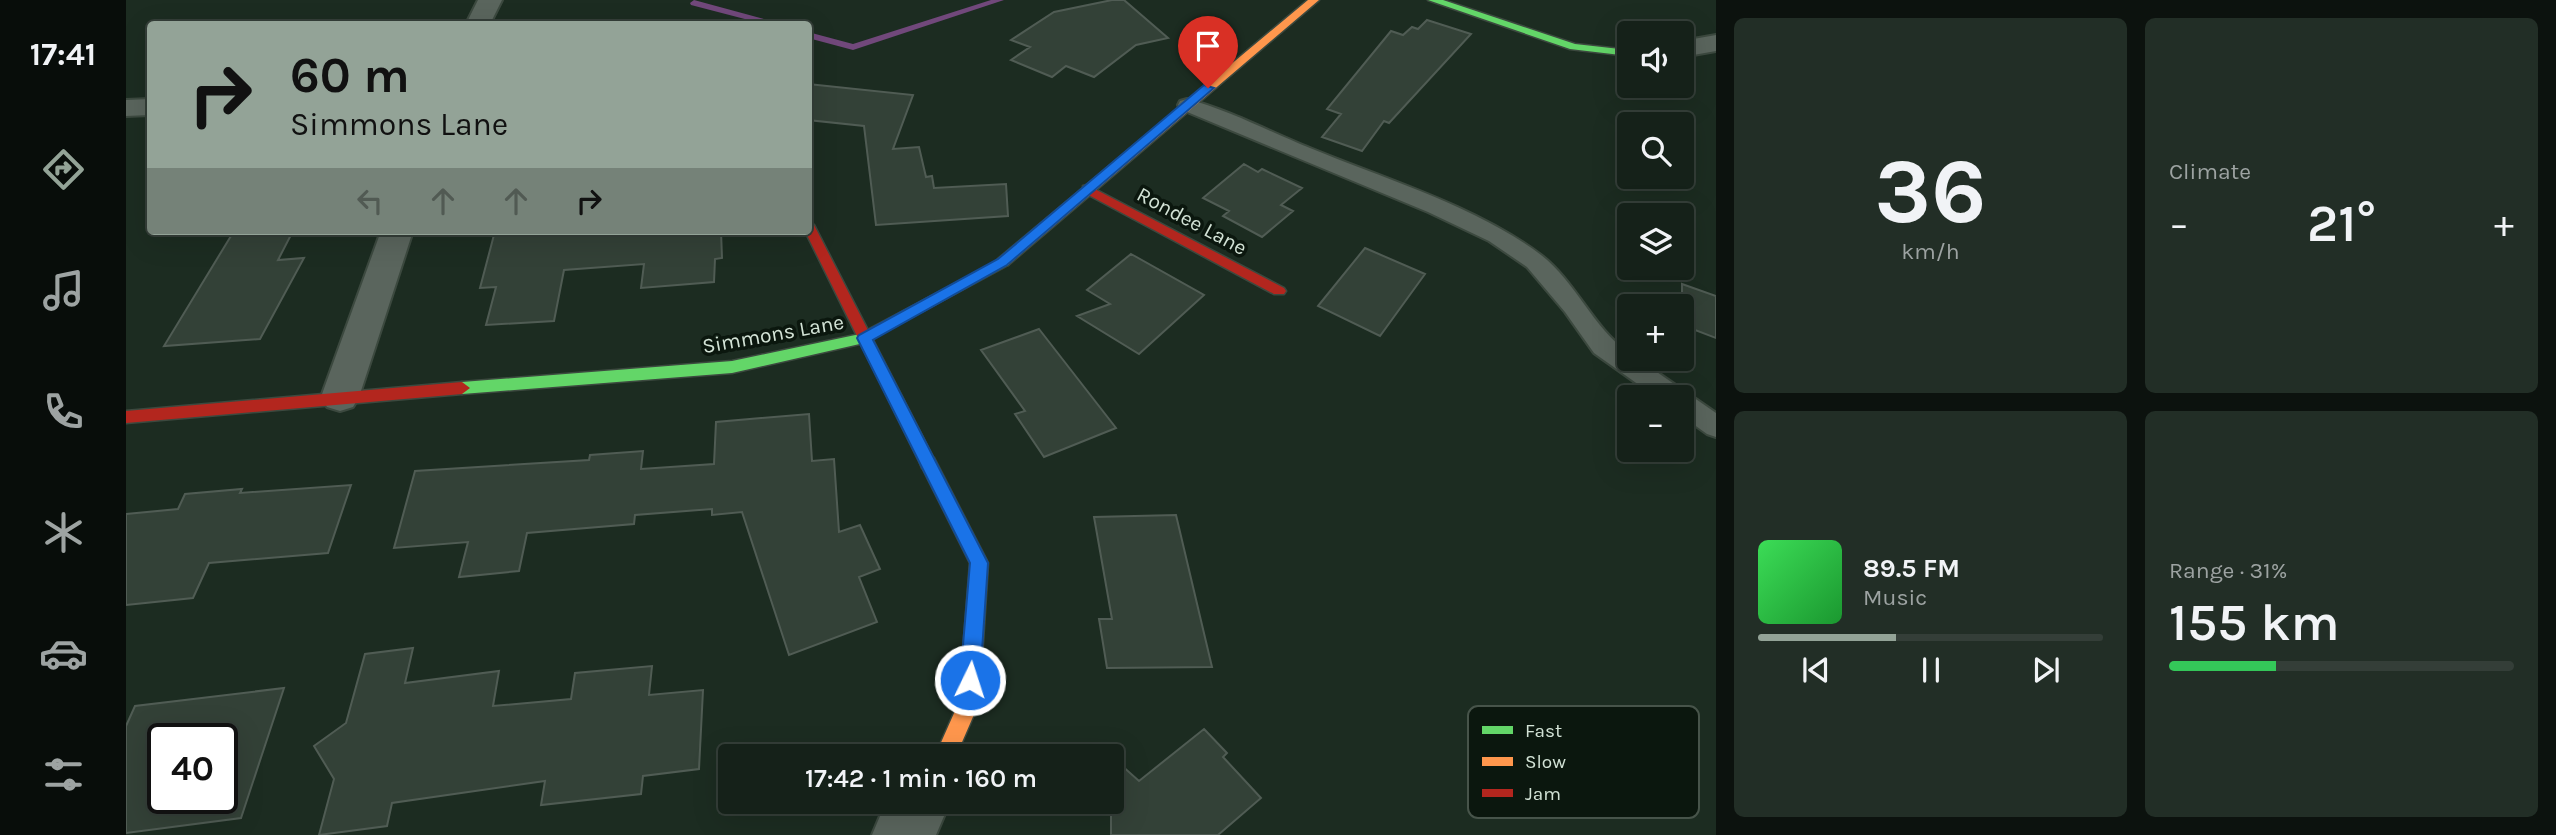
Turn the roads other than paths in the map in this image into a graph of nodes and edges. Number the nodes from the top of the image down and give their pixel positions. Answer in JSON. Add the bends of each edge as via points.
{"nodes":[{"id":1,"x":490,"y":0,"type":"edge"},
{"id":2,"x":1314,"y":0,"type":"edge"},
{"id":3,"x":1433,"y":0,"type":"edge"},
{"id":4,"x":480,"y":21,"type":"edge"},
{"id":5,"x":1716,"y":43,"type":"edge"},
{"id":6,"x":1694,"y":47,"type":"edge"},
{"id":7,"x":1617,"y":52,"type":"edge"},
{"id":8,"x":1187,"y":105,"type":"junction"},
{"id":9,"x":147,"y":107,"type":"edge"},
{"id":10,"x":126,"y":108,"type":"edge"},
{"id":11,"x":1087,"y":189,"type":"junction"},
{"id":12,"x":812,"y":233,"type":"edge"},
{"id":13,"x":396,"y":235,"type":"edge"},
{"id":14,"x":1279,"y":291,"type":"dead end"},
{"id":15,"x":864,"y":338,"type":"junction"},
{"id":16,"x":1658,"y":385,"type":"edge"},
{"id":17,"x":340,"y":397,"type":"junction"},
{"id":18,"x":1694,"y":411,"type":"edge"},
{"id":19,"x":126,"y":417,"type":"edge"},
{"id":20,"x":1716,"y":427,"type":"edge"},
{"id":21,"x":950,"y":744,"type":"edge"}],
"edges":[{"from":1,"to":4,"type":"street"},
{"from":2,"to":8,"type":"street","name":"Simmons Lane"},
{"from":3,"to":7,"type":"street","via":[[1574,47]]},
{"from":5,"to":6,"type":"street"},
{"from":8,"to":11,"type":"street","name":"Simmons Lane"},
{"from":8,"to":16,"type":"lane","via":[[1497,236],[1535,262],[1603,347]]},
{"from":9,"to":10,"type":"street"},
{"from":11,"to":14,"type":"street","name":"Rondee Lane"},
{"from":11,"to":15,"type":"street","name":"Simmons Lane","via":[[1003,262]]},
{"from":12,"to":15,"type":"street"},
{"from":13,"to":17,"type":"street"},
{"from":15,"to":17,"type":"street","name":"Simmons Lane","via":[[732,367]]},
{"from":15,"to":21,"type":"street","via":[[979,563],[969,703]]},
{"from":17,"to":19,"type":"street","name":"Simmons Lane"},
{"from":18,"to":20,"type":"lane"}]}
